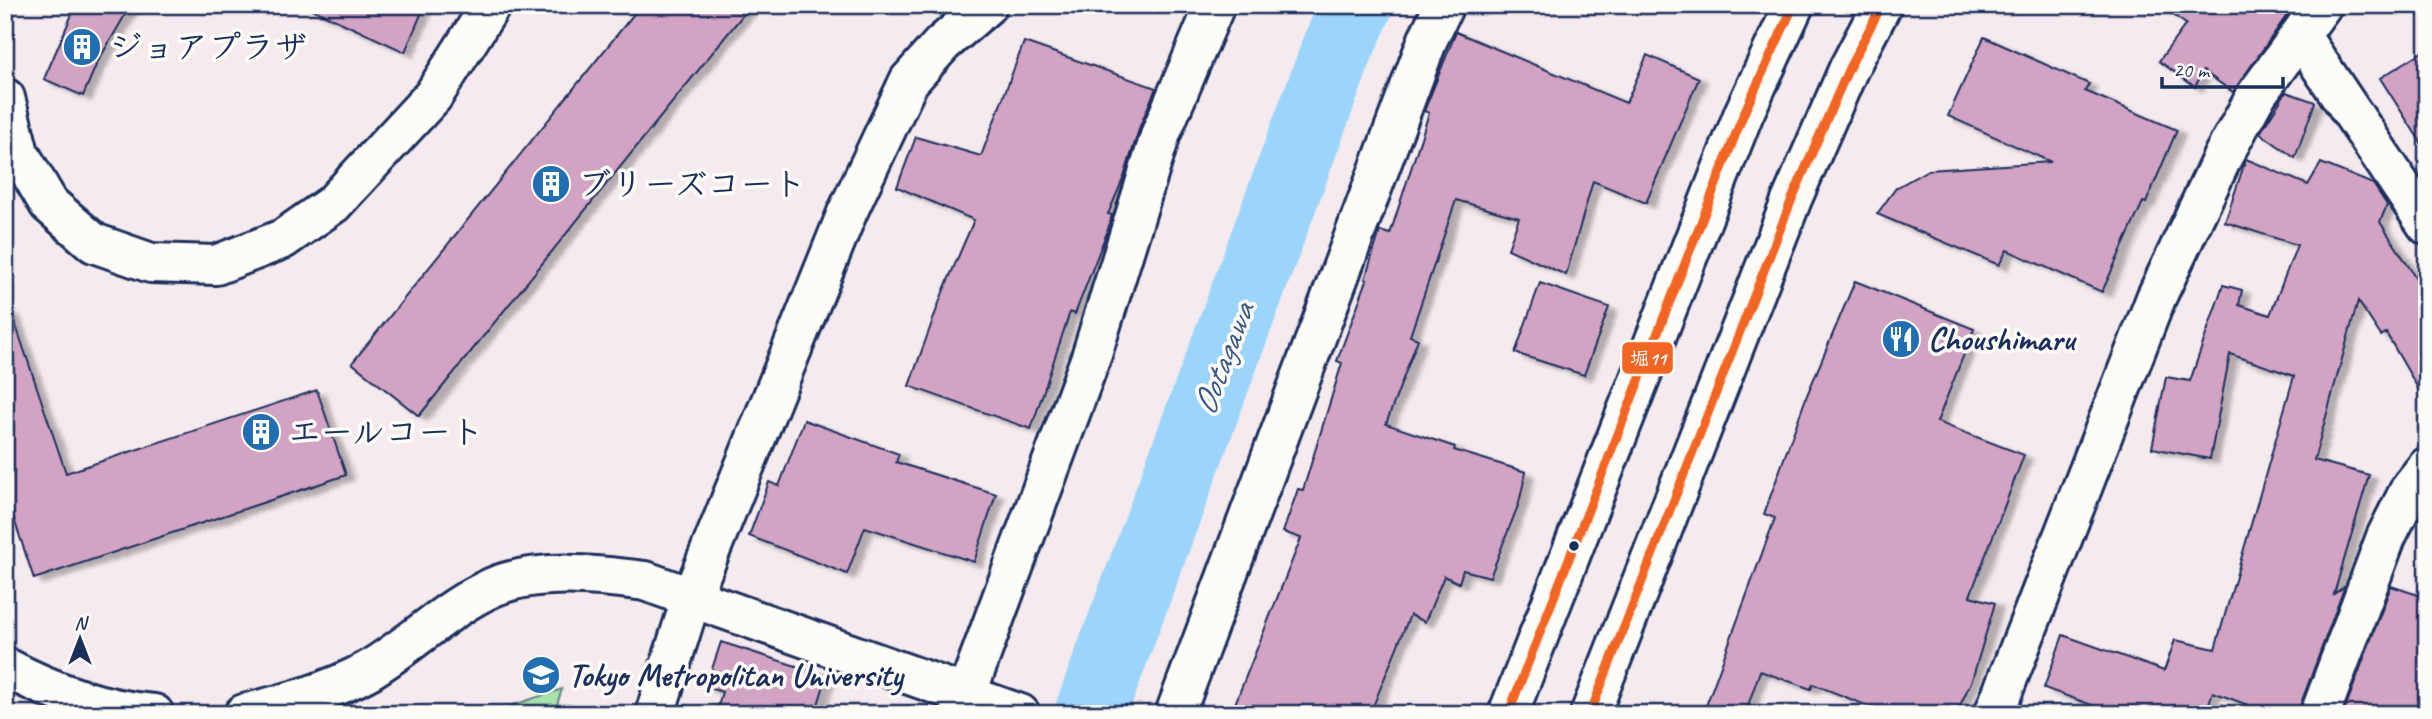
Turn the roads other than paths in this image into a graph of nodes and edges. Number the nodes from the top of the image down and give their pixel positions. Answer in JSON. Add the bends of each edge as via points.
{"nodes":[{"id":1,"x":987,"y":5,"type":"edge"},
{"id":2,"x":1216,"y":5,"type":"edge"},
{"id":3,"x":1444,"y":5,"type":"edge"},
{"id":4,"x":1794,"y":5,"type":"edge"},
{"id":5,"x":1882,"y":5,"type":"edge"},
{"id":6,"x":484,"y":7,"type":"edge"},
{"id":7,"x":2311,"y":20,"type":"edge"},
{"id":8,"x":5,"y":98,"type":"edge"},
{"id":9,"x":2427,"y":225,"type":"edge"},
{"id":10,"x":2427,"y":467,"type":"edge"},
{"id":11,"x":692,"y":596,"type":"junction"},
{"id":12,"x":5,"y":667,"type":"edge"},
{"id":13,"x":963,"y":704,"type":"edge"},
{"id":14,"x":154,"y":714,"type":"edge"},
{"id":15,"x":244,"y":714,"type":"edge"},
{"id":16,"x":655,"y":714,"type":"edge"},
{"id":17,"x":1020,"y":714,"type":"edge"},
{"id":18,"x":1175,"y":714,"type":"edge"},
{"id":19,"x":1508,"y":714,"type":"edge"},
{"id":20,"x":1590,"y":714,"type":"edge"},
{"id":21,"x":1994,"y":714,"type":"edge"},
{"id":22,"x":2320,"y":714,"type":"edge"}],
"edges":[{"from":1,"to":11,"type":"street","via":[[909,81],[847,213]]},
{"from":2,"to":13,"type":"street","via":[[1161,133],[1091,357]]},
{"from":3,"to":18,"type":"street"},
{"from":4,"to":19,"type":"street","via":[[1744,113]]},
{"from":5,"to":20,"type":"street","via":[[1792,199]]},
{"from":6,"to":8,"type":"street","via":[[433,96],[334,204],[283,239],[216,265],[151,263],[94,243],[49,204],[19,153]]},
{"from":7,"to":9,"type":"street"},
{"from":7,"to":21,"type":"street","via":[[2257,94],[2156,298]]},
{"from":10,"to":22,"type":"street","via":[[2411,487],[2386,537]]},
{"from":11,"to":13,"type":"street"},
{"from":11,"to":15,"type":"street","via":[[645,581],[593,574],[524,578],[493,587],[465,603],[368,670],[334,687]]},
{"from":11,"to":16,"type":"street"},
{"from":12,"to":14,"type":"street","via":[[83,701]]},
{"from":13,"to":17,"type":"street"}]}
